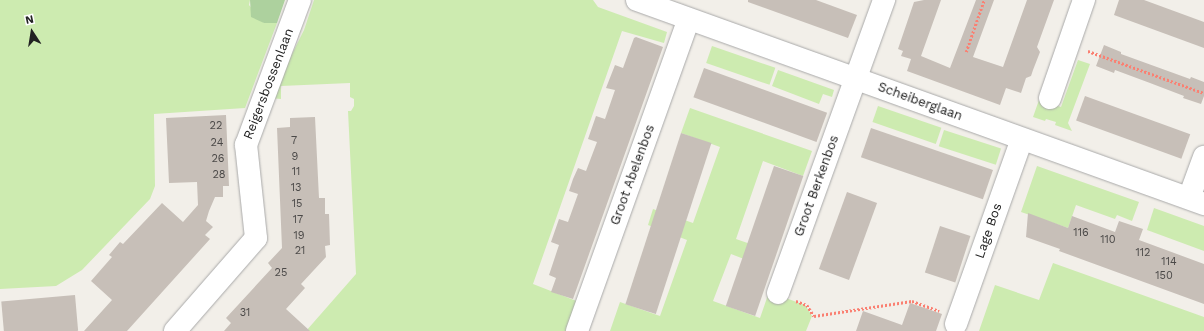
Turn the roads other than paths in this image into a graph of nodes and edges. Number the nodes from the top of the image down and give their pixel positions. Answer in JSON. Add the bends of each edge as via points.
{"nodes":[{"id":1,"x":300,"y":0,"type":"edge"},
{"id":2,"x":637,"y":0,"type":"edge"},
{"id":3,"x":884,"y":0,"type":"edge"},
{"id":4,"x":1084,"y":0,"type":"edge"},
{"id":5,"x":689,"y":19,"type":"junction"},
{"id":6,"x":855,"y":79,"type":"junction"},
{"id":7,"x":1050,"y":98,"type":"dead end"},
{"id":8,"x":1022,"y":139,"type":"junction"},
{"id":9,"x":1204,"y":157,"type":"edge"},
{"id":10,"x":1196,"y":201,"type":"edge"},
{"id":11,"x":778,"y":293,"type":"dead end"},
{"id":12,"x":956,"y":324,"type":"road end"},
{"id":13,"x":175,"y":331,"type":"edge"},
{"id":14,"x":577,"y":331,"type":"edge"}],
"edges":[{"from":1,"to":13,"type":"street","name":"Reigersbossenlaan","via":[[246,145],[256,238]]},
{"from":2,"to":5,"type":"street","name":"Scheiberglaan"},
{"from":3,"to":6,"type":"street","name":"Groot Berkenbos"},
{"from":4,"to":7,"type":"street"},
{"from":5,"to":6,"type":"street","name":"Scheiberglaan"},
{"from":5,"to":14,"type":"street","name":"Groot Abelenbos"},
{"from":6,"to":8,"type":"street","name":"Scheiberglaan"},
{"from":6,"to":11,"type":"street","name":"Groot Berkenbos"},
{"from":8,"to":10,"type":"street","name":"Scheiberglaan"},
{"from":8,"to":12,"type":"street","name":"Lage Bos"},
{"from":9,"to":10,"type":"street"}]}
